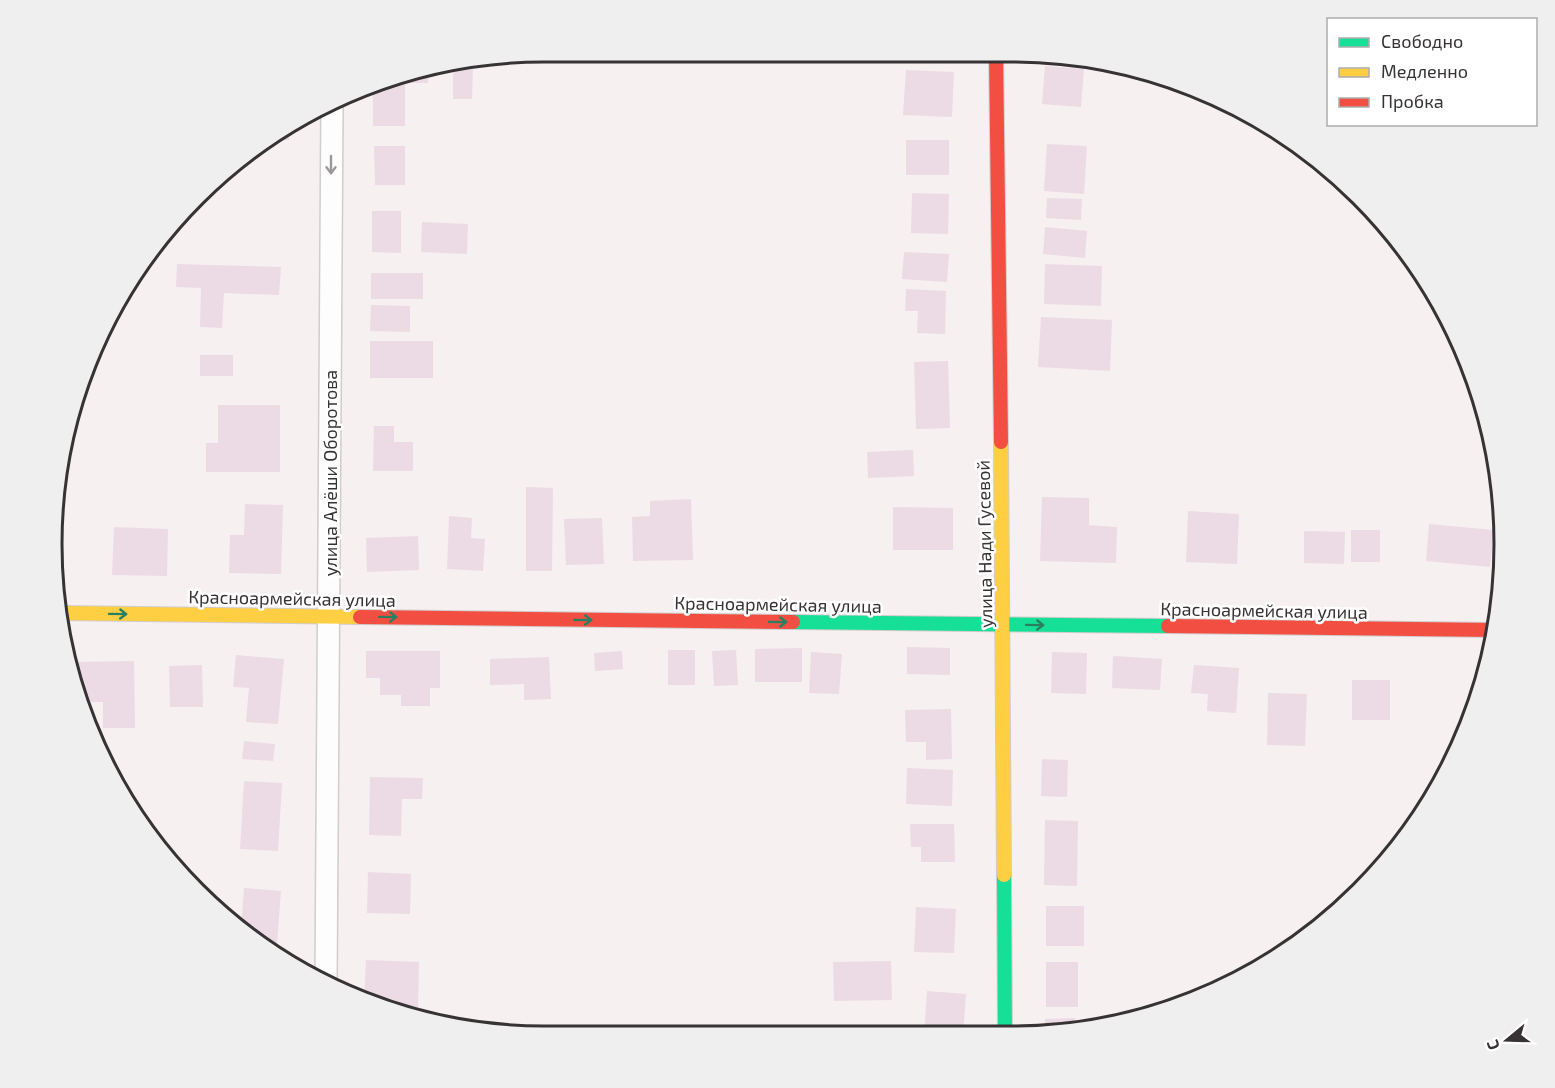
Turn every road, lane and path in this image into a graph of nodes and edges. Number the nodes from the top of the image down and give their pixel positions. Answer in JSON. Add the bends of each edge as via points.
{"nodes":[{"id":1,"x":996,"y":62,"type":"edge"},
{"id":2,"x":332,"y":111,"type":"edge"},
{"id":3,"x":67,"y":613,"type":"edge"},
{"id":4,"x":329,"y":616,"type":"junction"},
{"id":5,"x":1003,"y":625,"type":"junction"},
{"id":6,"x":1485,"y":630,"type":"edge"},
{"id":7,"x":326,"y":974,"type":"edge"},
{"id":8,"x":1005,"y":1026,"type":"edge"}],
"edges":[{"from":1,"to":5,"type":"street","name":"улица Нади Гусевой"},
{"from":2,"to":4,"type":"street","name":"улица Алёши Оборотова","one_way":true},
{"from":3,"to":4,"type":"street","name":"Красноармейская улица","one_way":true},
{"from":4,"to":5,"type":"street","name":"Красноармейская улица","one_way":true},
{"from":4,"to":7,"type":"street","name":"улица Алёши Оборотова"},
{"from":5,"to":6,"type":"street","name":"Красноармейская улица","one_way":true},
{"from":5,"to":8,"type":"street","name":"улица Нади Гусевой"}]}
